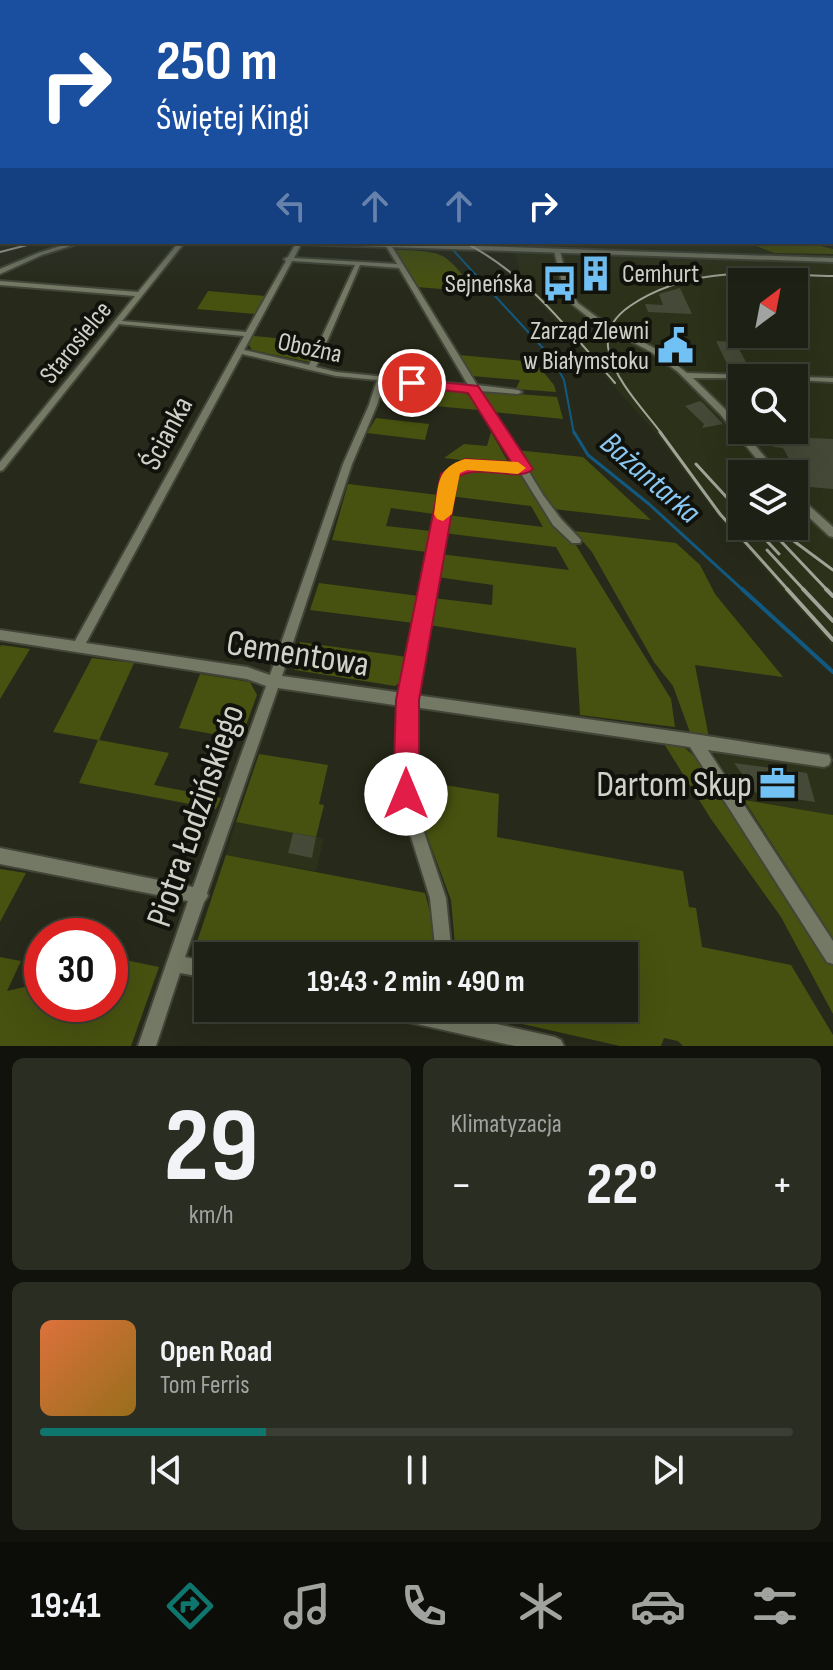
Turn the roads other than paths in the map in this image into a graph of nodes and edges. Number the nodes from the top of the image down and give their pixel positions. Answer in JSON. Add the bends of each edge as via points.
{"nodes":[{"id":1,"x":73,"y":244,"type":"edge"},
{"id":2,"x":180,"y":244,"type":"edge"},
{"id":3,"x":297,"y":244,"type":"edge"},
{"id":4,"x":328,"y":244,"type":"edge"},
{"id":5,"x":389,"y":246,"type":"junction"},
{"id":6,"x":557,"y":251,"type":"junction"},
{"id":7,"x":287,"y":259,"type":"junction"},
{"id":8,"x":833,"y":260,"type":"edge"},
{"id":9,"x":358,"y":264,"type":"junction"},
{"id":10,"x":399,"y":266,"type":"junction"},
{"id":11,"x":0,"y":272,"type":"edge"},
{"id":12,"x":0,"y":283,"type":"edge"},
{"id":13,"x":139,"y":294,"type":"junction"},
{"id":14,"x":116,"y":322,"type":"junction"},
{"id":15,"x":248,"y":334,"type":"junction"},
{"id":16,"x":238,"y":351,"type":"junction"},
{"id":17,"x":311,"y":369,"type":"junction"},
{"id":18,"x":686,"y":375,"type":"junction"},
{"id":19,"x":728,"y":376,"type":"edge"},
{"id":20,"x":808,"y":379,"type":"edge"},
{"id":21,"x":381,"y":380,"type":"junction"},
{"id":22,"x":833,"y":380,"type":"edge"},
{"id":23,"x":473,"y":389,"type":"junction"},
{"id":24,"x":518,"y":392,"type":"dead end"},
{"id":25,"x":763,"y":460,"type":"edge"},
{"id":26,"x":0,"y":468,"type":"edge"},
{"id":27,"x":524,"y":469,"type":"junction"},
{"id":28,"x":808,"y":510,"type":"edge"},
{"id":29,"x":833,"y":533,"type":"edge"},
{"id":30,"x":576,"y":540,"type":"dead end"},
{"id":31,"x":0,"y":635,"type":"edge"},
{"id":32,"x":77,"y":648,"type":"junction"},
{"id":33,"x":276,"y":680,"type":"junction"},
{"id":34,"x":408,"y":700,"type":"junction"},
{"id":35,"x":694,"y":741,"type":"junction"},
{"id":36,"x":824,"y":760,"type":"dead end"},
{"id":37,"x":0,"y":856,"type":"edge"},
{"id":38,"x":200,"y":896,"type":"junction"},
{"id":39,"x":443,"y":942,"type":"edge"},
{"id":40,"x":833,"y":956,"type":"edge"},
{"id":41,"x":176,"y":964,"type":"junction"},
{"id":42,"x":194,"y":967,"type":"edge"},
{"id":43,"x":472,"y":1022,"type":"edge"},
{"id":44,"x":147,"y":1046,"type":"edge"},
{"id":45,"x":555,"y":1046,"type":"edge"}],
"edges":[{"from":1,"to":11,"type":"street"},
{"from":2,"to":13,"type":"street","name":"Starosielce"},
{"from":3,"to":7,"type":"street","name":"Ścianka"},
{"from":4,"to":5,"type":"street"},
{"from":5,"to":6,"type":"street"},
{"from":5,"to":10,"type":"street"},
{"from":6,"to":8,"type":"street"},
{"from":6,"to":18,"type":"street","via":[[575,304]]},
{"from":7,"to":9,"type":"street"},
{"from":7,"to":15,"type":"street","name":"Ścianka"},
{"from":9,"to":10,"type":"street"},
{"from":9,"to":17,"type":"street"},
{"from":10,"to":23,"type":"street"},
{"from":12,"to":13,"type":"street"},
{"from":13,"to":14,"type":"street","name":"Starosielce"},
{"from":14,"to":15,"type":"street","name":"Oboźna"},
{"from":14,"to":26,"type":"street","name":"Starosielce"},
{"from":15,"to":16,"type":"street","name":"Ścianka"},
{"from":16,"to":17,"type":"street","name":"Oboźna"},
{"from":16,"to":32,"type":"street","name":"Ścianka"},
{"from":17,"to":21,"type":"street","name":"Oboźna"},
{"from":18,"to":19,"type":"street"},
{"from":18,"to":25,"type":"street","via":[[726,413]]},
{"from":20,"to":22,"type":"street"},
{"from":21,"to":23,"type":"street","name":"Oboźna"},
{"from":21,"to":33,"type":"street","name":"Piotra Łodzińskiego","via":[[372,413],[347,464]]},
{"from":23,"to":24,"type":"street","name":"Oboźna"},
{"from":23,"to":27,"type":"street"},
{"from":27,"to":30,"type":"street","via":[[557,522]]},
{"from":27,"to":34,"type":"street","via":[[465,464],[450,474]]},
{"from":28,"to":29,"type":"street"},
{"from":31,"to":32,"type":"street","name":"Cementowa"},
{"from":32,"to":33,"type":"street","name":"Cementowa"},
{"from":33,"to":34,"type":"street","name":"Cementowa"},
{"from":33,"to":38,"type":"street","name":"Piotra Łodzińskiego"},
{"from":34,"to":35,"type":"street","name":"Cementowa"},
{"from":34,"to":39,"type":"street","via":[[406,794],[438,898]]},
{"from":35,"to":36,"type":"street","name":"Cementowa"},
{"from":35,"to":40,"type":"street"},
{"from":37,"to":38,"type":"street"},
{"from":38,"to":41,"type":"street","name":"Piotra Łodzińskiego"},
{"from":41,"to":42,"type":"street"},
{"from":41,"to":44,"type":"street","name":"Piotra Łodzińskiego"},
{"from":43,"to":45,"type":"street"}]}
